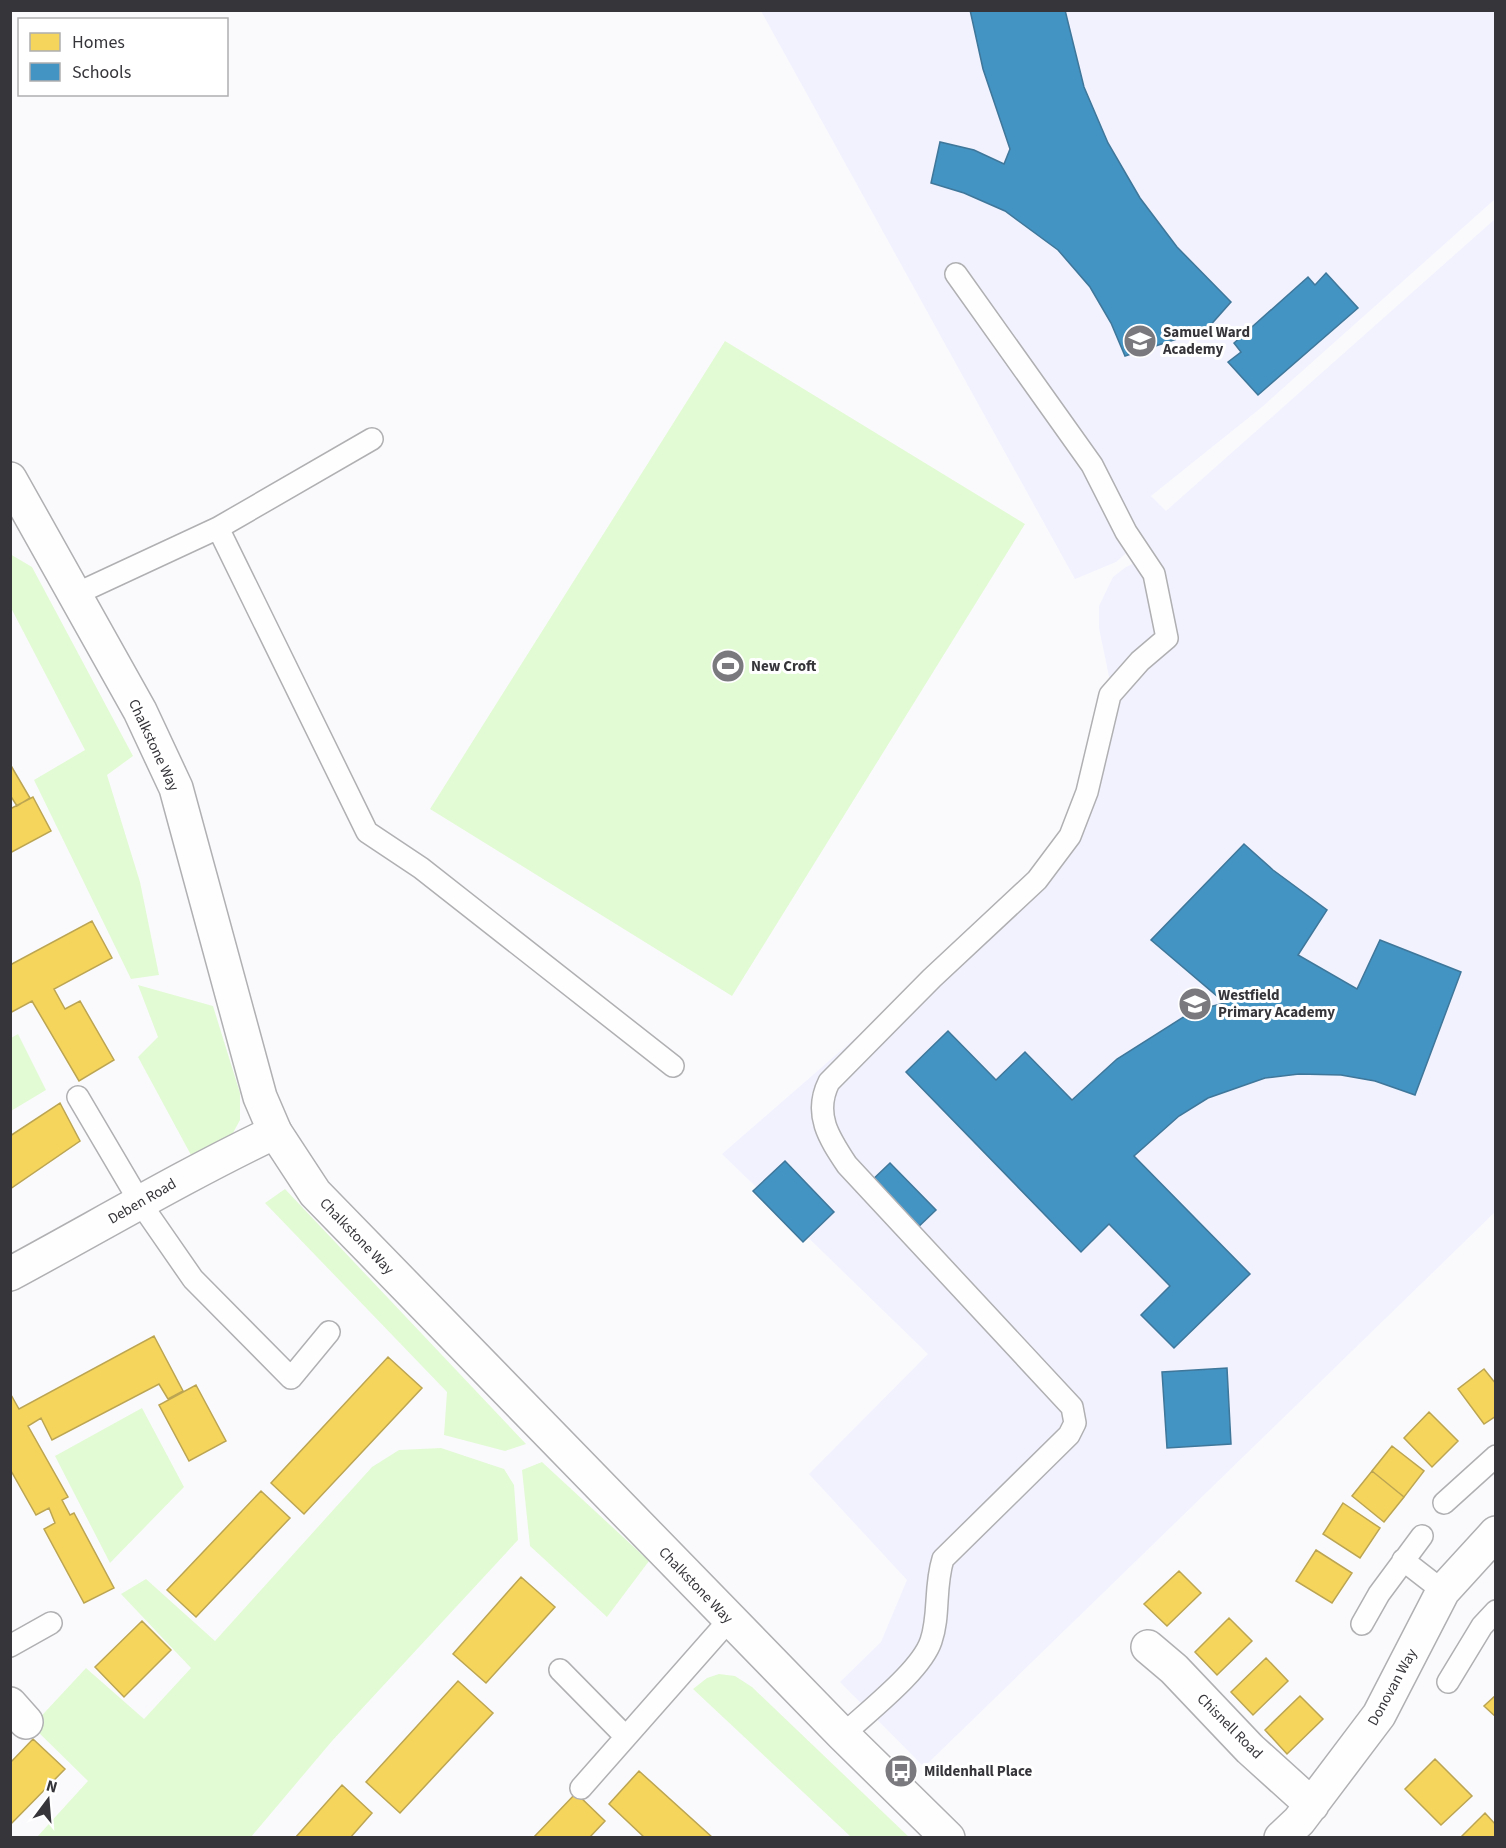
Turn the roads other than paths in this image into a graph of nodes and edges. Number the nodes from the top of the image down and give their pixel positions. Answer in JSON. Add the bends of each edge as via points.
{"nodes":[{"id":1,"x":956,"y":274,"type":"dead end"},
{"id":2,"x":372,"y":438,"type":"dead end"},
{"id":3,"x":15,"y":499,"type":"edge"},
{"id":4,"x":218,"y":528,"type":"junction"},
{"id":5,"x":76,"y":594,"type":"junction"},
{"id":6,"x":674,"y":1066,"type":"dead end"},
{"id":7,"x":78,"y":1097,"type":"dead end"},
{"id":8,"x":275,"y":1132,"type":"junction"},
{"id":9,"x":141,"y":1204,"type":"junction"},
{"id":10,"x":10,"y":1274,"type":"edge"},
{"id":11,"x":329,"y":1332,"type":"dead end"},
{"id":12,"x":1494,"y":1460,"type":"edge"},
{"id":13,"x":1444,"y":1503,"type":"dead end"},
{"id":14,"x":1422,"y":1536,"type":"dead end"},
{"id":15,"x":1491,"y":1547,"type":"edge"},
{"id":16,"x":1403,"y":1560,"type":"junction"},
{"id":17,"x":1443,"y":1591,"type":"junction"},
{"id":18,"x":1496,"y":1611,"type":"edge"},
{"id":19,"x":730,"y":1619,"type":"junction"},
{"id":20,"x":51,"y":1623,"type":"dead end"},
{"id":21,"x":1362,"y":1624,"type":"dead end"},
{"id":22,"x":10,"y":1646,"type":"edge"},
{"id":23,"x":1148,"y":1647,"type":"dead end"},
{"id":24,"x":560,"y":1670,"type":"dead end"},
{"id":25,"x":1448,"y":1682,"type":"dead end"},
{"id":26,"x":843,"y":1735,"type":"junction"},
{"id":27,"x":626,"y":1737,"type":"junction"},
{"id":28,"x":581,"y":1788,"type":"dead end"},
{"id":29,"x":1301,"y":1825,"type":"edge"},
{"id":30,"x":948,"y":1838,"type":"edge"}],
"edges":[{"from":1,"to":26,"type":"lane","via":[[1092,465],[1126,532],[1154,574],[1167,638],[1110,695],[1087,792],[1070,836],[1037,880],[932,978],[829,1082],[822,1096],[826,1133],[847,1165],[1072,1407],[1075,1423],[1069,1435],[944,1559],[937,1580],[931,1642],[920,1660]]},
{"from":2,"to":4,"type":"lane"},
{"from":3,"to":5,"type":"street","name":"Chalkstone Way"},
{"from":4,"to":5,"type":"lane"},
{"from":4,"to":6,"type":"lane","via":[[367,832],[421,868]]},
{"from":5,"to":8,"type":"street","name":"Chalkstone Way","via":[[140,711],[176,788],[260,1097]]},
{"from":7,"to":9,"type":"lane"},
{"from":8,"to":9,"type":"street","name":"Deben Road","via":[[204,1165]]},
{"from":8,"to":19,"type":"street","name":"Chalkstone Way","via":[[315,1193]]},
{"from":9,"to":10,"type":"street","name":"Deben Road"},
{"from":9,"to":11,"type":"lane","via":[[192,1279],[291,1378]]},
{"from":12,"to":13,"type":"lane"},
{"from":14,"to":16,"type":"lane"},
{"from":15,"to":17,"type":"street","name":"Donovan Way"},
{"from":16,"to":17,"type":"lane"},
{"from":16,"to":21,"type":"lane"},
{"from":17,"to":29,"type":"street","name":"Donovan Way","via":[[1380,1715]]},
{"from":18,"to":25,"type":"lane","via":[[1482,1626]]},
{"from":19,"to":26,"type":"street","name":"Chalkstone Way"},
{"from":19,"to":27,"type":"lane"},
{"from":20,"to":22,"type":"lane"},
{"from":23,"to":29,"type":"street","name":"Chisnell Road","via":[[1250,1749]]},
{"from":24,"to":27,"type":"lane"},
{"from":26,"to":30,"type":"street","name":"Chalkstone Way"},
{"from":27,"to":28,"type":"lane"}]}
